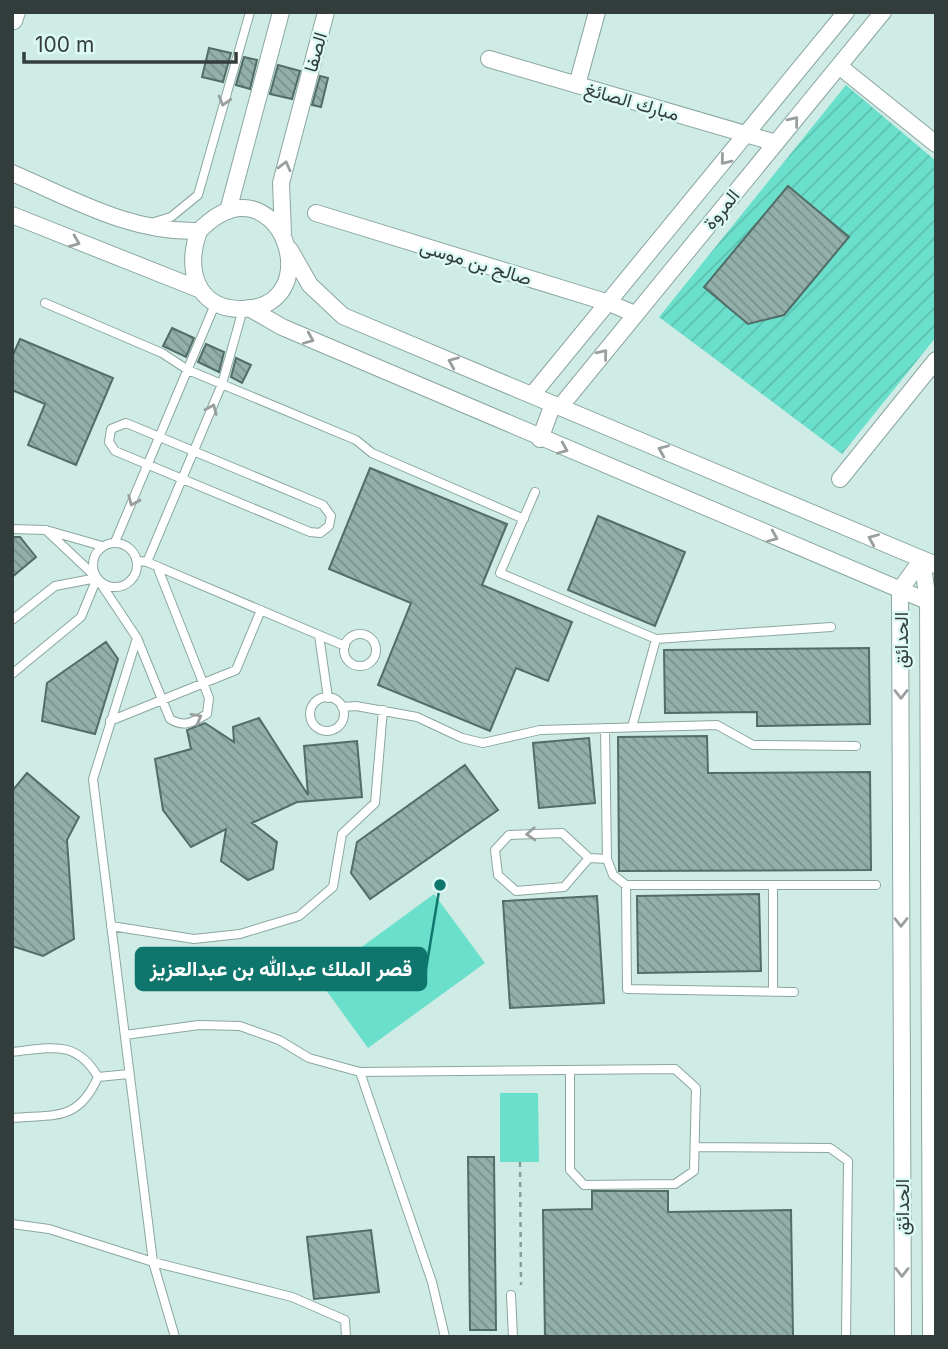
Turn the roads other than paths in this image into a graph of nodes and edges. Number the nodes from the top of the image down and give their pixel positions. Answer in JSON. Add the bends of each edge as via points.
{"nodes":[{"id":1,"x":250,"y":12,"type":"edge"},
{"id":2,"x":281,"y":12,"type":"edge"},
{"id":3,"x":326,"y":12,"type":"edge"},
{"id":4,"x":597,"y":12,"type":"edge"},
{"id":5,"x":846,"y":12,"type":"edge"},
{"id":6,"x":883,"y":12,"type":"edge"},
{"id":7,"x":489,"y":59,"type":"dead end"},
{"id":8,"x":839,"y":65,"type":"junction"},
{"id":9,"x":577,"y":85,"type":"junction"},
{"id":10,"x":746,"y":134,"type":"junction"},
{"id":11,"x":775,"y":143,"type":"junction"},
{"id":12,"x":936,"y":144,"type":"edge"},
{"id":13,"x":12,"y":173,"type":"edge"},
{"id":14,"x":228,"y":211,"type":"junction"},
{"id":15,"x":316,"y":213,"type":"dead end"},
{"id":16,"x":12,"y":215,"type":"edge"},
{"id":17,"x":137,"y":226,"type":"junction"},
{"id":18,"x":199,"y":231,"type":"junction"},
{"id":19,"x":283,"y":233,"type":"junction"},
{"id":20,"x":290,"y":250,"type":"junction"},
{"id":21,"x":646,"y":258,"type":"junction"},
{"id":22,"x":656,"y":288,"type":"junction"},
{"id":23,"x":201,"y":290,"type":"junction"},
{"id":24,"x":216,"y":302,"type":"junction"},
{"id":25,"x":46,"y":303,"type":"dead end"},
{"id":26,"x":609,"y":303,"type":"junction"},
{"id":27,"x":246,"y":309,"type":"junction"},
{"id":28,"x":635,"y":314,"type":"junction"},
{"id":29,"x":936,"y":360,"type":"edge"},
{"id":30,"x":188,"y":370,"type":"junction"},
{"id":31,"x":222,"y":384,"type":"junction"},
{"id":32,"x":532,"y":395,"type":"junction"},
{"id":33,"x":557,"y":405,"type":"junction"},
{"id":34,"x":160,"y":436,"type":"junction"},
{"id":35,"x":540,"y":439,"type":"junction"},
{"id":36,"x":194,"y":450,"type":"junction"},
{"id":37,"x":148,"y":466,"type":"junction"},
{"id":38,"x":840,"y":479,"type":"dead end"},
{"id":39,"x":182,"y":480,"type":"junction"},
{"id":40,"x":535,"y":492,"type":"dead end"},
{"id":41,"x":524,"y":519,"type":"junction"},
{"id":42,"x":12,"y":529,"type":"edge"},
{"id":43,"x":47,"y":530,"type":"junction"},
{"id":44,"x":116,"y":542,"type":"junction"},
{"id":45,"x":102,"y":546,"type":"junction"},
{"id":46,"x":142,"y":561,"type":"junction"},
{"id":47,"x":929,"y":562,"type":"edge"},
{"id":48,"x":157,"y":566,"type":"junction"},
{"id":49,"x":97,"y":578,"type":"junction"},
{"id":50,"x":900,"y":590,"type":"junction"},
{"id":51,"x":932,"y":603,"type":"edge"},
{"id":52,"x":261,"y":610,"type":"junction"},
{"id":53,"x":12,"y":620,"type":"edge"},
{"id":54,"x":831,"y":627,"type":"dead end"},
{"id":55,"x":319,"y":635,"type":"junction"},
{"id":56,"x":137,"y":638,"type":"junction"},
{"id":57,"x":656,"y":639,"type":"junction"},
{"id":58,"x":345,"y":646,"type":"dead end"},
{"id":59,"x":12,"y":674,"type":"edge"},
{"id":60,"x":205,"y":683,"type":"junction"},
{"id":61,"x":328,"y":698,"type":"junction"},
{"id":62,"x":161,"y":701,"type":"junction"},
{"id":63,"x":342,"y":707,"type":"junction"},
{"id":64,"x":383,"y":710,"type":"junction"},
{"id":65,"x":110,"y":721,"type":"junction"},
{"id":66,"x":632,"y":727,"type":"junction"},
{"id":67,"x":605,"y":728,"type":"junction"},
{"id":68,"x":856,"y":746,"type":"dead end"},
{"id":69,"x":589,"y":858,"type":"junction"},
{"id":70,"x":607,"y":859,"type":"junction"},
{"id":71,"x":626,"y":885,"type":"junction"},
{"id":72,"x":773,"y":885,"type":"junction"},
{"id":73,"x":876,"y":885,"type":"dead end"},
{"id":74,"x":111,"y":926,"type":"junction"},
{"id":75,"x":773,"y":992,"type":"junction"},
{"id":76,"x":794,"y":992,"type":"dead end"},
{"id":77,"x":125,"y":1035,"type":"junction"},
{"id":78,"x":12,"y":1052,"type":"edge"},
{"id":79,"x":570,"y":1070,"type":"junction"},
{"id":80,"x":360,"y":1072,"type":"junction"},
{"id":81,"x":130,"y":1074,"type":"junction"},
{"id":82,"x":98,"y":1077,"type":"junction"},
{"id":83,"x":12,"y":1118,"type":"edge"},
{"id":84,"x":902,"y":1144,"type":"junction"},
{"id":85,"x":930,"y":1144,"type":"junction"},
{"id":86,"x":695,"y":1147,"type":"junction"},
{"id":87,"x":12,"y":1224,"type":"edge"},
{"id":88,"x":153,"y":1262,"type":"junction"},
{"id":89,"x":511,"y":1295,"type":"dead end"},
{"id":90,"x":175,"y":1337,"type":"edge"},
{"id":91,"x":346,"y":1337,"type":"edge"},
{"id":92,"x":445,"y":1337,"type":"edge"},
{"id":93,"x":513,"y":1337,"type":"edge"},
{"id":94,"x":846,"y":1337,"type":"edge"},
{"id":95,"x":903,"y":1337,"type":"edge"},
{"id":96,"x":931,"y":1337,"type":"edge"}],
"edges":[{"from":1,"to":17,"type":"lane","one_way":true,"via":[[198,195],[171,217]]},
{"from":2,"to":14,"type":"street"},
{"from":19,"to":3,"type":"street","name":"الصفا","one_way":true,"via":[[281,183]]},
{"from":4,"to":9,"type":"street"},
{"from":5,"to":10,"type":"street","name":"المروة"},
{"from":6,"to":8,"type":"street","name":"المروة"},
{"from":7,"to":9,"type":"street","name":"مبارك الصائغ"},
{"from":11,"to":8,"type":"street","name":"المروة","one_way":true},
{"from":8,"to":12,"type":"street"},
{"from":9,"to":10,"type":"street","name":"مبارك الصائغ"},
{"from":10,"to":11,"type":"street","name":"مبارك الصائغ"},
{"from":10,"to":21,"type":"street","name":"المروة","one_way":true},
{"from":11,"to":22,"type":"street","name":"المروة"},
{"from":13,"to":17,"type":"street"},
{"from":14,"to":18,"type":"street","via":[[211,218]]},
{"from":14,"to":19,"type":"street","via":[[259,213]]},
{"from":15,"to":26,"type":"street","name":"صالح بن موسى"},
{"from":16,"to":23,"type":"street","one_way":true},
{"from":17,"to":18,"type":"street"},
{"from":18,"to":23,"type":"street","via":[[191,250],[192,271]]},
{"from":19,"to":20,"type":"street"},
{"from":20,"to":27,"type":"street","via":[[281,288]]},
{"from":32,"to":20,"type":"street","one_way":true,"via":[[343,316],[310,285]]},
{"from":21,"to":22,"type":"street"},
{"from":21,"to":26,"type":"street","name":"المروة"},
{"from":22,"to":28,"type":"street","name":"المروة"},
{"from":23,"to":24,"type":"street"},
{"from":24,"to":27,"type":"street"},
{"from":24,"to":30,"type":"lane"},
{"from":25,"to":30,"type":"lane","via":[[162,352]]},
{"from":26,"to":28,"type":"street","name":"صالح بن موسى"},
{"from":26,"to":32,"type":"street","name":"المروة"},
{"from":27,"to":31,"type":"lane"},
{"from":27,"to":35,"type":"street","one_way":true},
{"from":33,"to":28,"type":"street","name":"المروة","one_way":true},
{"from":29,"to":38,"type":"street"},
{"from":30,"to":31,"type":"lane"},
{"from":30,"to":34,"type":"lane"},
{"from":36,"to":31,"type":"lane","one_way":true},
{"from":31,"to":41,"type":"lane","via":[[356,440],[372,453]]},
{"from":32,"to":33,"type":"street"},
{"from":33,"to":35,"type":"street","name":"المروة"},
{"from":47,"to":33,"type":"street","one_way":true},
{"from":34,"to":36,"type":"lane"},
{"from":34,"to":37,"type":"lane"},
{"from":34,"to":37,"type":"lane","via":[[126,423],[111,429],[108,442],[115,451]]},
{"from":35,"to":50,"type":"street","one_way":true},
{"from":36,"to":39,"type":"lane"},
{"from":36,"to":39,"type":"lane","via":[[323,505],[330,511],[331,522],[320,533],[310,532]]},
{"from":37,"to":39,"type":"lane"},
{"from":37,"to":44,"type":"lane","one_way":true},
{"from":39,"to":46,"type":"lane"},
{"from":40,"to":41,"type":"lane"},
{"from":41,"to":57,"type":"lane","via":[[500,573]]},
{"from":42,"to":43,"type":"lane"},
{"from":43,"to":45,"type":"lane"},
{"from":43,"to":49,"type":"lane"},
{"from":44,"to":45,"type":"lane"},
{"from":44,"to":46,"type":"lane"},
{"from":45,"to":49,"type":"lane","via":[[94,558]]},
{"from":46,"to":48,"type":"lane"},
{"from":46,"to":49,"type":"lane","via":[[135,576],[123,586],[108,586]]},
{"from":47,"to":50,"type":"street","name":"الحدائق"},
{"from":47,"to":51,"type":"street","name":"الحدائق"},
{"from":48,"to":52,"type":"lane"},
{"from":48,"to":60,"type":"lane"},
{"from":49,"to":53,"type":"lane","via":[[55,586]]},
{"from":49,"to":56,"type":"lane"},
{"from":49,"to":59,"type":"lane","via":[[81,617]]},
{"from":50,"to":51,"type":"street"},
{"from":50,"to":84,"type":"street","name":"الحدائق","one_way":true},
{"from":51,"to":85,"type":"street","name":"الحدائق"},
{"from":52,"to":55,"type":"lane"},
{"from":52,"to":60,"type":"lane","via":[[236,670]]},
{"from":54,"to":57,"type":"lane"},
{"from":55,"to":58,"type":"lane"},
{"from":55,"to":61,"type":"lane"},
{"from":56,"to":62,"type":"lane"},
{"from":56,"to":65,"type":"lane"},
{"from":57,"to":66,"type":"lane"},
{"from":60,"to":62,"type":"lane"},
{"from":62,"to":60,"type":"lane","one_way":true,"via":[[170,719],[187,724],[209,710]]},
{"from":61,"to":63,"type":"lane"},
{"from":61,"to":63,"type":"lane","via":[[312,708],[311,719],[317,727],[327,731],[338,728],[344,718]]},
{"from":62,"to":65,"type":"lane"},
{"from":63,"to":64,"type":"lane"},
{"from":64,"to":67,"type":"lane","via":[[417,717],[484,743],[540,730]]},
{"from":64,"to":74,"type":"lane","via":[[375,803],[342,834],[333,887],[299,916],[240,934],[194,939]]},
{"from":65,"to":74,"type":"lane","via":[[93,779]]},
{"from":66,"to":67,"type":"lane"},
{"from":66,"to":68,"type":"lane","via":[[717,725],[753,745]]},
{"from":67,"to":70,"type":"lane"},
{"from":69,"to":69,"type":"lane","one_way":true,"via":[[562,833],[509,835],[495,850],[498,875],[516,891],[564,887]]},
{"from":69,"to":70,"type":"lane"},
{"from":70,"to":71,"type":"lane","via":[[613,875]]},
{"from":71,"to":72,"type":"lane"},
{"from":71,"to":75,"type":"lane","via":[[628,989]]},
{"from":72,"to":73,"type":"lane"},
{"from":72,"to":75,"type":"lane"},
{"from":74,"to":77,"type":"lane"},
{"from":75,"to":76,"type":"lane"},
{"from":77,"to":80,"type":"lane","via":[[199,1025],[240,1026],[279,1040],[309,1058]]},
{"from":77,"to":81,"type":"lane"},
{"from":78,"to":82,"type":"lane","via":[[65,1047],[88,1060]]},
{"from":79,"to":80,"type":"lane"},
{"from":79,"to":86,"type":"lane","via":[[674,1069],[696,1088]]},
{"from":79,"to":86,"type":"lane","via":[[569,1170],[584,1185],[676,1184],[694,1171]]},
{"from":80,"to":92,"type":"lane","via":[[432,1282]]},
{"from":81,"to":82,"type":"lane"},
{"from":81,"to":88,"type":"lane"},
{"from":82,"to":83,"type":"lane","via":[[89,1098],[69,1113]]},
{"from":84,"to":85,"type":"street"},
{"from":84,"to":95,"type":"street","name":"الحدائق","one_way":true},
{"from":85,"to":96,"type":"street","name":"الحدائق"},
{"from":86,"to":94,"type":"lane","via":[[830,1148],[848,1161]]},
{"from":87,"to":88,"type":"lane","via":[[49,1229]]},
{"from":88,"to":90,"type":"lane"},
{"from":88,"to":91,"type":"lane","via":[[292,1297],[345,1320]]},
{"from":89,"to":93,"type":"lane"}]}
